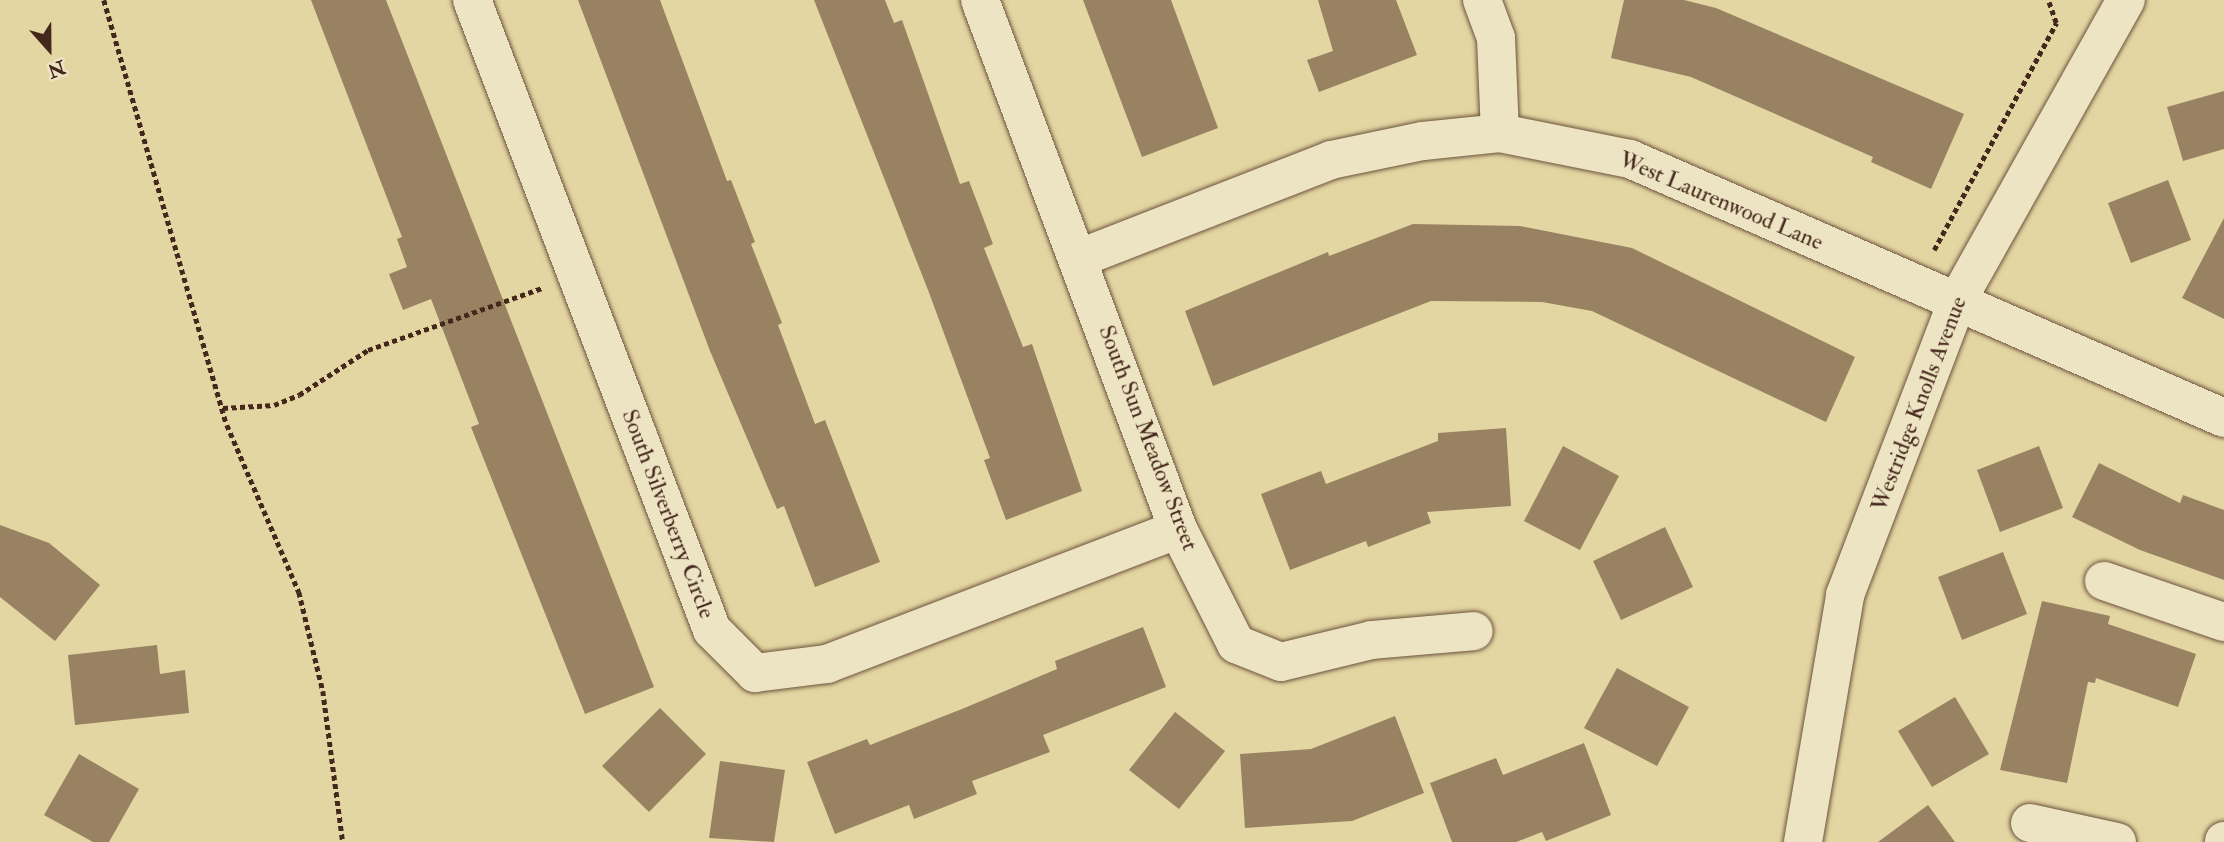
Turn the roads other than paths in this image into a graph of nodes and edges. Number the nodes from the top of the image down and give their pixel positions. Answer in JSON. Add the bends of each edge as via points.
{"nodes":[{"id":1,"x":472,"y":0,"type":"edge"},
{"id":2,"x":980,"y":0,"type":"edge"},
{"id":3,"x":1482,"y":0,"type":"edge"},
{"id":4,"x":2110,"y":6,"type":"edge"},
{"id":5,"x":1500,"y":133,"type":"junction"},
{"id":6,"x":1080,"y":258,"type":"junction"},
{"id":7,"x":1957,"y":301,"type":"junction"},
{"id":8,"x":2224,"y":418,"type":"edge"},
{"id":9,"x":1178,"y":529,"type":"junction"},
{"id":10,"x":2104,"y":581,"type":"dead end"},
{"id":11,"x":2224,"y":622,"type":"edge"},
{"id":12,"x":1474,"y":631,"type":"dead end"},
{"id":13,"x":2029,"y":823,"type":"dead end"},
{"id":14,"x":1803,"y":842,"type":"edge"},
{"id":15,"x":2117,"y":842,"type":"edge"}],
"edges":[{"from":1,"to":9,"type":"street","name":"South Silverberry Circle","via":[[712,630],[755,673],[827,664]]},
{"from":2,"to":6,"type":"street","name":"South Sun Meadow Street"},
{"from":3,"to":5,"type":"street","via":[[1496,38]]},
{"from":4,"to":7,"type":"street","name":"Westridge Knolls Avenue"},
{"from":5,"to":6,"type":"street","name":"West Laurenwood Lane","via":[[1423,141],[1331,160]]},
{"from":5,"to":7,"type":"street","name":"West Laurenwood Lane","via":[[1630,159]]},
{"from":6,"to":9,"type":"street","name":"South Sun Meadow Street"},
{"from":7,"to":8,"type":"street","name":"West Laurenwood Lane"},
{"from":7,"to":14,"type":"street","name":"Westridge Knolls Avenue","via":[[1845,595]]},
{"from":9,"to":12,"type":"street","name":"South Sun Meadow Street","via":[[1236,644],[1281,662],[1372,640]]},
{"from":10,"to":11,"type":"street"},
{"from":13,"to":15,"type":"street"}]}
